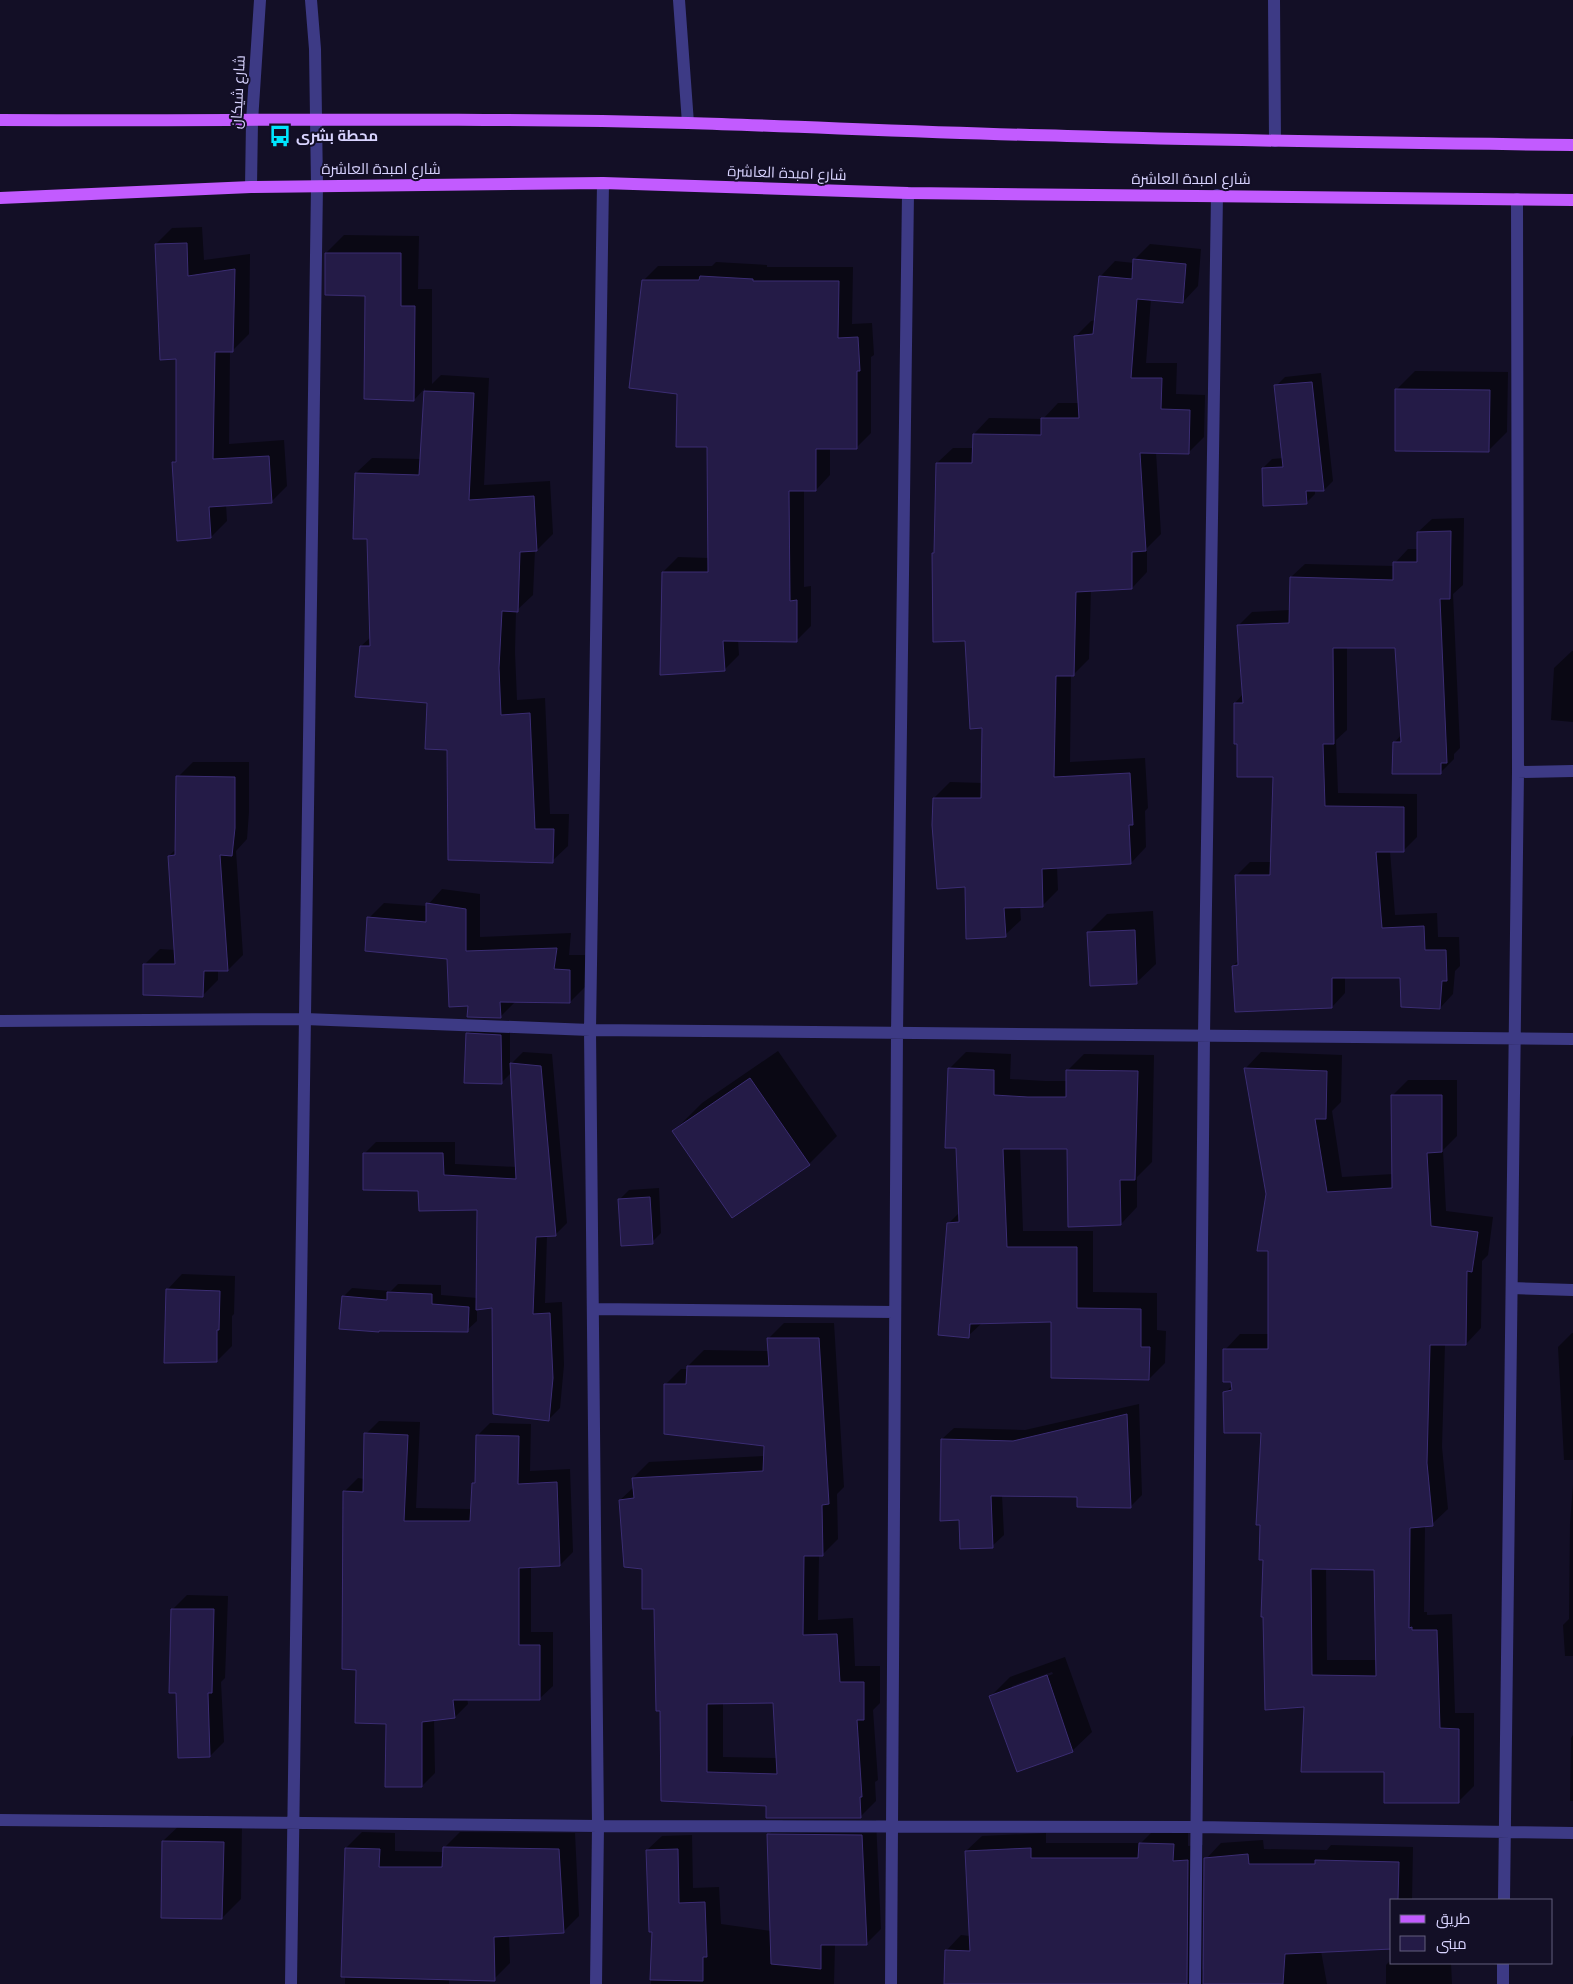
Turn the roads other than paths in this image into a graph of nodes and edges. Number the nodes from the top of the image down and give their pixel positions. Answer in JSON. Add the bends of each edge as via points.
{"nodes":[{"id":1,"x":260,"y":0,"type":"edge"},
{"id":2,"x":311,"y":0,"type":"edge"},
{"id":3,"x":679,"y":0,"type":"edge"},
{"id":4,"x":1274,"y":0,"type":"edge"},
{"id":5,"x":314,"y":119,"type":"junction"},
{"id":6,"x":0,"y":120,"type":"edge"},
{"id":7,"x":252,"y":121,"type":"junction"},
{"id":8,"x":688,"y":123,"type":"junction"},
{"id":9,"x":1275,"y":141,"type":"junction"},
{"id":10,"x":1573,"y":145,"type":"edge"},
{"id":11,"x":603,"y":183,"type":"junction"},
{"id":12,"x":317,"y":186,"type":"junction"},
{"id":13,"x":251,"y":187,"type":"junction"},
{"id":14,"x":908,"y":193,"type":"junction"},
{"id":15,"x":1217,"y":195,"type":"junction"},
{"id":16,"x":0,"y":198,"type":"edge"},
{"id":17,"x":1517,"y":199,"type":"junction"},
{"id":18,"x":1573,"y":200,"type":"edge"},
{"id":19,"x":1573,"y":771,"type":"edge"},
{"id":20,"x":1518,"y":772,"type":"junction"},
{"id":21,"x":305,"y":1019,"type":"junction"},
{"id":22,"x":0,"y":1021,"type":"edge"},
{"id":23,"x":590,"y":1030,"type":"junction"},
{"id":24,"x":897,"y":1033,"type":"junction"},
{"id":25,"x":1204,"y":1035,"type":"junction"},
{"id":26,"x":1516,"y":1038,"type":"junction"},
{"id":27,"x":1573,"y":1039,"type":"edge"},
{"id":28,"x":1512,"y":1288,"type":"junction"},
{"id":29,"x":1573,"y":1290,"type":"edge"},
{"id":30,"x":593,"y":1309,"type":"junction"},
{"id":31,"x":895,"y":1312,"type":"junction"},
{"id":32,"x":0,"y":1820,"type":"edge"},
{"id":33,"x":294,"y":1823,"type":"junction"},
{"id":34,"x":598,"y":1826,"type":"junction"},
{"id":35,"x":1198,"y":1827,"type":"junction"},
{"id":36,"x":892,"y":1828,"type":"junction"},
{"id":37,"x":1505,"y":1832,"type":"junction"},
{"id":38,"x":1573,"y":1833,"type":"edge"},
{"id":39,"x":1504,"y":1899,"type":"edge"},
{"id":40,"x":1503,"y":1964,"type":"edge"},
{"id":41,"x":291,"y":1984,"type":"edge"},
{"id":42,"x":596,"y":1984,"type":"edge"},
{"id":43,"x":891,"y":1984,"type":"edge"},
{"id":44,"x":1195,"y":1984,"type":"edge"},
{"id":45,"x":1503,"y":1984,"type":"edge"}],
"edges":[{"from":1,"to":7,"type":"street","name":"شارع شيكان"},
{"from":2,"to":5,"type":"street","via":[[315,49]]},
{"from":3,"to":8,"type":"street"},
{"from":4,"to":9,"type":"street"},
{"from":5,"to":7,"type":"main road"},
{"from":5,"to":8,"type":"main road"},
{"from":5,"to":12,"type":"street"},
{"from":6,"to":7,"type":"main road"},
{"from":7,"to":13,"type":"street","name":"شارع شيكان"},
{"from":8,"to":9,"type":"main road"},
{"from":9,"to":10,"type":"main road"},
{"from":11,"to":12,"type":"main road","name":"شارع امبدة العاشرة"},
{"from":11,"to":14,"type":"main road","name":"شارع امبدة العاشرة"},
{"from":11,"to":23,"type":"street"},
{"from":12,"to":13,"type":"main road","name":"شارع امبدة العاشرة"},
{"from":12,"to":21,"type":"street"},
{"from":13,"to":16,"type":"main road","name":"شارع امبدة العاشرة"},
{"from":14,"to":15,"type":"main road","name":"شارع امبدة العاشرة"},
{"from":14,"to":24,"type":"street"},
{"from":15,"to":17,"type":"main road","name":"شارع امبدة العاشرة"},
{"from":15,"to":25,"type":"street"},
{"from":17,"to":18,"type":"main road","name":"شارع امبدة العاشرة"},
{"from":17,"to":20,"type":"street"},
{"from":19,"to":20,"type":"street"},
{"from":20,"to":26,"type":"street"},
{"from":21,"to":22,"type":"street"},
{"from":21,"to":23,"type":"street"},
{"from":21,"to":33,"type":"street"},
{"from":23,"to":24,"type":"street"},
{"from":23,"to":30,"type":"street"},
{"from":24,"to":25,"type":"street"},
{"from":24,"to":31,"type":"street"},
{"from":25,"to":26,"type":"street"},
{"from":25,"to":35,"type":"street"},
{"from":26,"to":27,"type":"street"},
{"from":26,"to":28,"type":"street"},
{"from":28,"to":29,"type":"street"},
{"from":28,"to":37,"type":"street"},
{"from":30,"to":31,"type":"street"},
{"from":30,"to":34,"type":"street"},
{"from":31,"to":36,"type":"street"},
{"from":32,"to":33,"type":"street"},
{"from":33,"to":34,"type":"street"},
{"from":33,"to":41,"type":"street"},
{"from":34,"to":36,"type":"street"},
{"from":34,"to":42,"type":"street"},
{"from":35,"to":36,"type":"street"},
{"from":35,"to":37,"type":"street"},
{"from":35,"to":44,"type":"street"},
{"from":36,"to":43,"type":"street"},
{"from":37,"to":38,"type":"street"},
{"from":37,"to":39,"type":"street"},
{"from":40,"to":45,"type":"street"}]}
